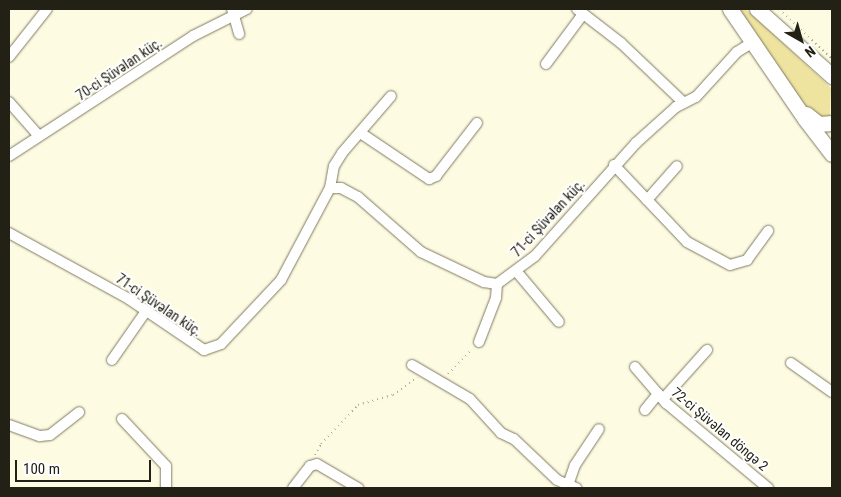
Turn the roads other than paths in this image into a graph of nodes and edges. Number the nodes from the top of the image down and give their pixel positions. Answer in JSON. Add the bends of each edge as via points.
{"nodes":[{"id":1,"x":47,"y":9,"type":"edge"},
{"id":2,"x":247,"y":9,"type":"edge"},
{"id":3,"x":730,"y":9,"type":"edge"},
{"id":4,"x":757,"y":9,"type":"edge"},
{"id":5,"x":233,"y":11,"type":"edge"},
{"id":6,"x":580,"y":11,"type":"edge"},
{"id":7,"x":239,"y":34,"type":"dead end"},
{"id":8,"x":752,"y":42,"type":"junction"},
{"id":9,"x":9,"y":57,"type":"edge"},
{"id":10,"x":816,"y":60,"type":"junction"},
{"id":11,"x":546,"y":64,"type":"dead end"},
{"id":12,"x":832,"y":76,"type":"edge"},
{"id":13,"x":832,"y":81,"type":"edge"},
{"id":14,"x":782,"y":86,"type":"junction"},
{"id":15,"x":391,"y":96,"type":"dead end"},
{"id":16,"x":9,"y":102,"type":"edge"},
{"id":17,"x":683,"y":102,"type":"junction"},
{"id":18,"x":477,"y":123,"type":"dead end"},
{"id":19,"x":832,"y":123,"type":"edge"},
{"id":20,"x":362,"y":134,"type":"junction"},
{"id":21,"x":39,"y":136,"type":"junction"},
{"id":22,"x":832,"y":154,"type":"edge"},
{"id":23,"x":9,"y":156,"type":"edge"},
{"id":24,"x":614,"y":165,"type":"junction"},
{"id":25,"x":677,"y":166,"type":"dead end"},
{"id":26,"x":330,"y":188,"type":"junction"},
{"id":27,"x":647,"y":200,"type":"junction"},
{"id":28,"x":768,"y":232,"type":"dead end"},
{"id":29,"x":9,"y":233,"type":"edge"},
{"id":30,"x":516,"y":272,"type":"junction"},
{"id":31,"x":497,"y":284,"type":"junction"},
{"id":32,"x":146,"y":311,"type":"junction"},
{"id":33,"x":559,"y":322,"type":"dead end"},
{"id":34,"x":479,"y":342,"type":"road end"},
{"id":35,"x":707,"y":350,"type":"dead end"},
{"id":36,"x":112,"y":360,"type":"dead end"},
{"id":37,"x":791,"y":363,"type":"dead end"},
{"id":38,"x":412,"y":365,"type":"dead end"},
{"id":39,"x":635,"y":367,"type":"dead end"},
{"id":40,"x":832,"y":392,"type":"edge"},
{"id":41,"x":660,"y":397,"type":"junction"},
{"id":42,"x":645,"y":410,"type":"dead end"},
{"id":43,"x":79,"y":412,"type":"dead end"},
{"id":44,"x":122,"y":419,"type":"dead end"},
{"id":45,"x":9,"y":425,"type":"edge"},
{"id":46,"x":599,"y":429,"type":"dead end"},
{"id":47,"x":570,"y":487,"type":"edge"},
{"id":48,"x":166,"y":488,"type":"edge"},
{"id":49,"x":293,"y":488,"type":"edge"},
{"id":50,"x":358,"y":488,"type":"edge"},
{"id":51,"x":768,"y":488,"type":"edge"}],
"edges":[{"from":1,"to":9,"type":"street"},
{"from":2,"to":5,"type":"street","name":"70-ci Şüvəlan küç."},
{"from":3,"to":8,"type":"main road"},
{"from":4,"to":10,"type":"main road"},
{"from":5,"to":7,"type":"street"},
{"from":5,"to":21,"type":"street","name":"70-ci Şüvəlan küç."},
{"from":6,"to":11,"type":"street"},
{"from":6,"to":17,"type":"street"},
{"from":8,"to":14,"type":"main road"},
{"from":8,"to":17,"type":"street","name":"71-ci Şüvəlan küç.","via":[[737,52],[696,97]]},
{"from":10,"to":12,"type":"main road"},
{"from":10,"to":13,"type":"main road"},
{"from":14,"to":19,"type":"main road","via":[[810,119],[819,124]]},
{"from":14,"to":22,"type":"main road"},
{"from":15,"to":20,"type":"street","name":"71-ci Şüvəlan küç."},
{"from":16,"to":21,"type":"street"},
{"from":17,"to":24,"type":"street","name":"71-ci Şüvəlan küç."},
{"from":18,"to":20,"type":"street","via":[[436,176],[428,179]]},
{"from":20,"to":26,"type":"street","name":"71-ci Şüvəlan küç.","via":[[349,145],[334,166]]},
{"from":21,"to":23,"type":"street","name":"70-ci Şüvəlan küç."},
{"from":24,"to":27,"type":"street"},
{"from":24,"to":30,"type":"street","name":"71-ci Şüvəlan küç.","via":[[535,256]]},
{"from":25,"to":27,"type":"street"},
{"from":26,"to":31,"type":"street","via":[[341,188],[358,197],[421,252],[484,282]]},
{"from":26,"to":32,"type":"street","name":"71-ci Şüvəlan küç.","via":[[281,280],[221,344],[210,349],[198,348]]},
{"from":27,"to":28,"type":"street","via":[[687,242],[730,265],[747,260]]},
{"from":29,"to":32,"type":"street","name":"71-ci Şüvəlan küç."},
{"from":30,"to":31,"type":"street","name":"71-ci Şüvəlan küç."},
{"from":30,"to":33,"type":"street"},
{"from":31,"to":34,"type":"street","via":[[496,298]]},
{"from":32,"to":36,"type":"street"},
{"from":35,"to":41,"type":"street"},
{"from":37,"to":40,"type":"street"},
{"from":38,"to":47,"type":"street","via":[[470,399],[495,428],[514,439],[557,480]]},
{"from":39,"to":41,"type":"street","name":"72-ci Şüvəlan döngə 2"},
{"from":41,"to":42,"type":"street"},
{"from":41,"to":51,"type":"street","name":"72-ci Şüvəlan döngə 2"},
{"from":43,"to":45,"type":"street","via":[[50,435],[40,436]]},
{"from":44,"to":48,"type":"street","via":[[166,466]]},
{"from":46,"to":47,"type":"street","via":[[575,465]]},
{"from":49,"to":50,"type":"street","via":[[317,464]]}]}
